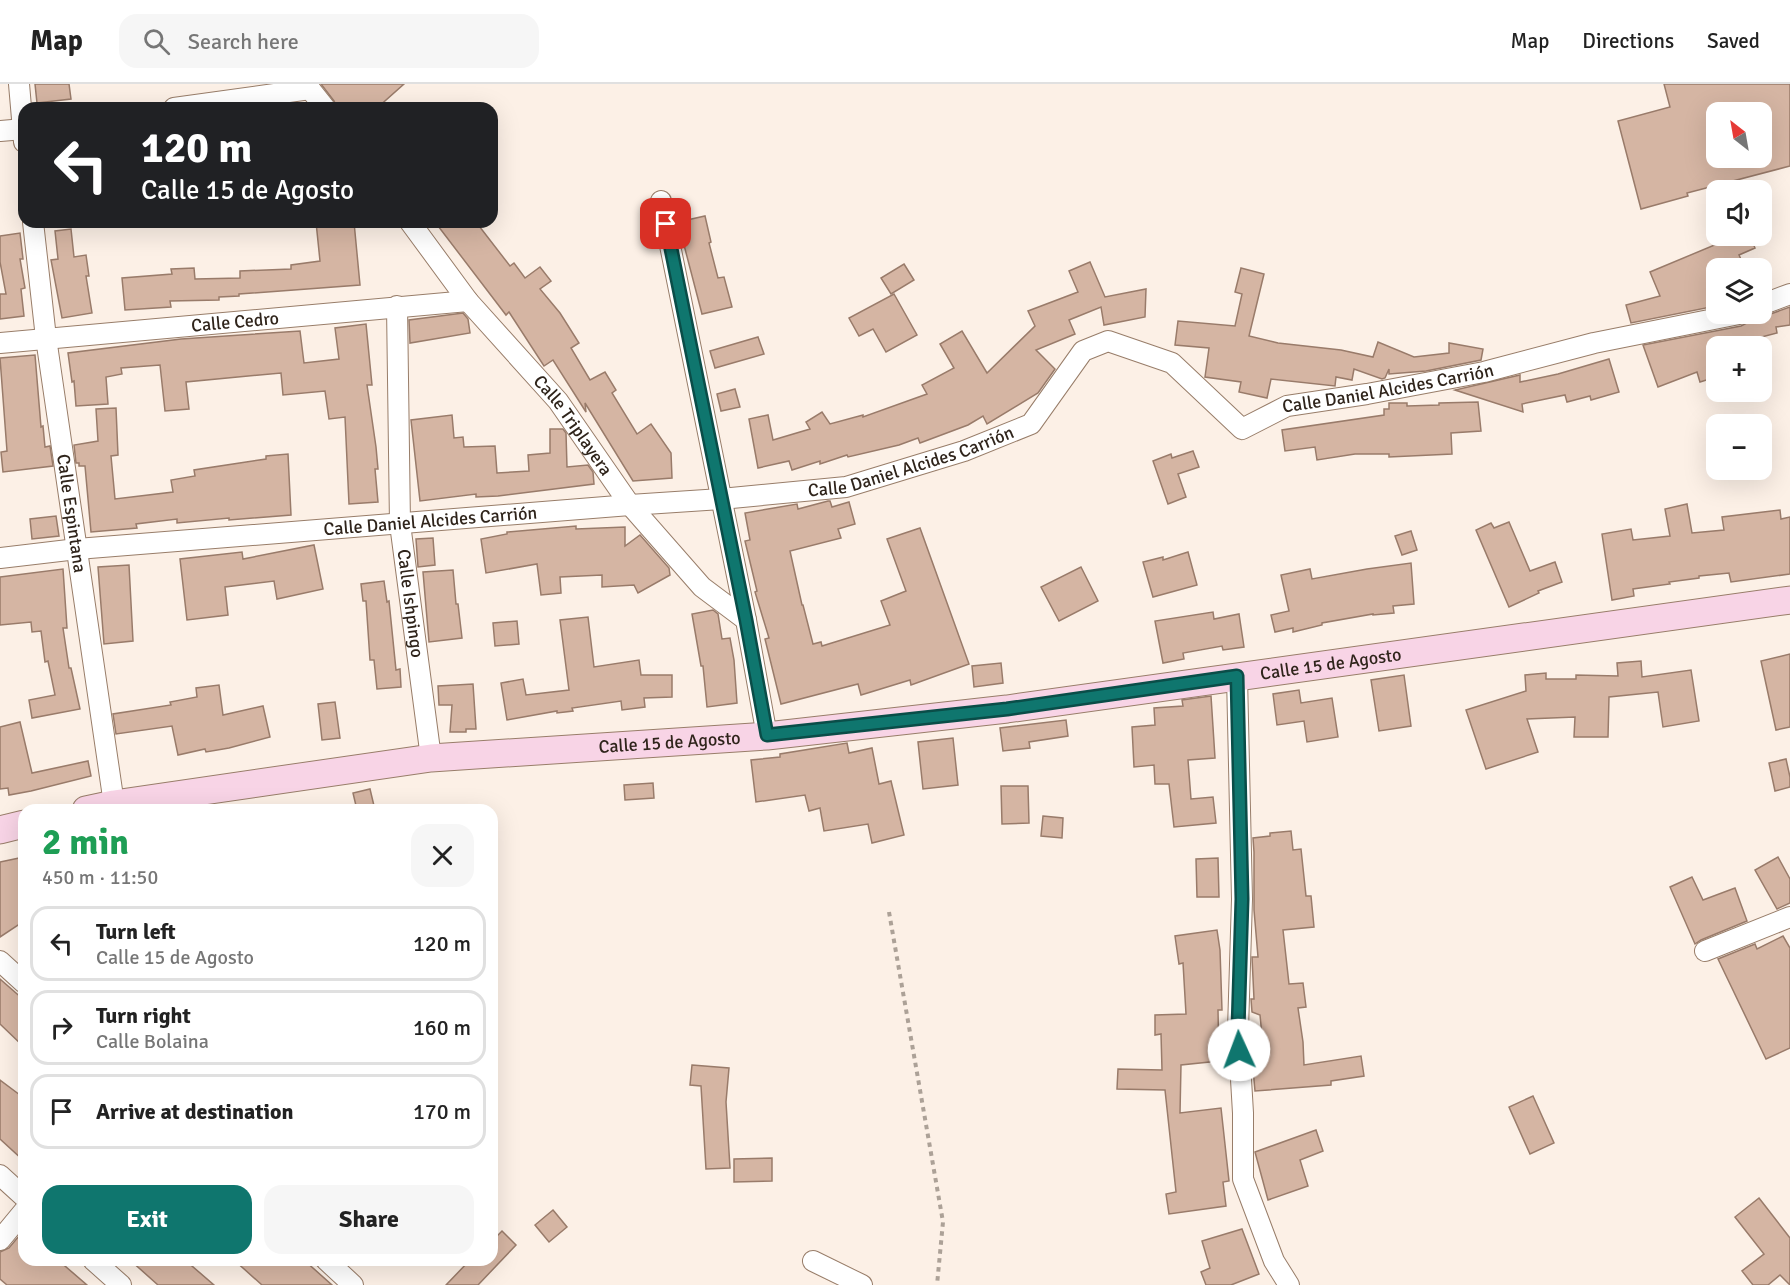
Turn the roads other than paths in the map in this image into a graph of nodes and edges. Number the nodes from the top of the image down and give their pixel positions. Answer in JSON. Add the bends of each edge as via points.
{"nodes":[{"id":1,"x":19,"y":84,"type":"edge"},
{"id":2,"x":308,"y":86,"type":"edge"},
{"id":3,"x":21,"y":102,"type":"edge"},
{"id":4,"x":211,"y":102,"type":"edge"},
{"id":5,"x":320,"y":102,"type":"edge"},
{"id":6,"x":0,"y":131,"type":"edge"},
{"id":7,"x":18,"y":133,"type":"edge"},
{"id":8,"x":661,"y":201,"type":"dead end"},
{"id":9,"x":34,"y":228,"type":"edge"},
{"id":10,"x":414,"y":228,"type":"edge"},
{"id":11,"x":1790,"y":294,"type":"edge"},
{"id":12,"x":468,"y":301,"type":"junction"},
{"id":13,"x":1772,"y":301,"type":"edge"},
{"id":14,"x":397,"y":306,"type":"junction"},
{"id":15,"x":1706,"y":321,"type":"edge"},
{"id":16,"x":46,"y":338,"type":"junction"},
{"id":17,"x":0,"y":343,"type":"edge"},
{"id":18,"x":722,"y":499,"type":"junction"},
{"id":19,"x":630,"y":505,"type":"junction"},
{"id":20,"x":400,"y":524,"type":"junction"},
{"id":21,"x":77,"y":549,"type":"junction"},
{"id":22,"x":0,"y":558,"type":"edge"},
{"id":23,"x":1790,"y":600,"type":"edge"},
{"id":24,"x":746,"y":620,"type":"junction"},
{"id":25,"x":1237,"y":676,"type":"junction"},
{"id":26,"x":767,"y":735,"type":"junction"},
{"id":27,"x":431,"y":758,"type":"junction"},
{"id":28,"x":114,"y":804,"type":"joint"},
{"id":29,"x":18,"y":826,"type":"edge"},
{"id":30,"x":0,"y":830,"type":"edge"},
{"id":31,"x":1790,"y":917,"type":"edge"},
{"id":32,"x":1705,"y":951,"type":"dead end"},
{"id":33,"x":0,"y":962,"type":"edge"},
{"id":34,"x":18,"y":978,"type":"edge"},
{"id":35,"x":0,"y":1174,"type":"edge"},
{"id":36,"x":18,"y":1191,"type":"edge"},
{"id":37,"x":18,"y":1218,"type":"edge"},
{"id":38,"x":0,"y":1240,"type":"edge"},
{"id":39,"x":813,"y":1261,"type":"dead end"},
{"id":40,"x":99,"y":1266,"type":"edge"},
{"id":41,"x":332,"y":1266,"type":"edge"},
{"id":42,"x":120,"y":1285,"type":"edge"},
{"id":43,"x":353,"y":1285,"type":"edge"},
{"id":44,"x":862,"y":1285,"type":"edge"},
{"id":45,"x":1289,"y":1285,"type":"edge"}],
"edges":[{"from":1,"to":3,"type":"street"},
{"from":2,"to":4,"type":"street"},
{"from":2,"to":5,"type":"street"},
{"from":6,"to":7,"type":"street"},
{"from":8,"to":18,"type":"street"},
{"from":9,"to":16,"type":"street","name":"Calle Espintana"},
{"from":10,"to":12,"type":"street","name":"Calle Triplayera"},
{"from":11,"to":13,"type":"street"},
{"from":12,"to":14,"type":"street","name":"Calle Cedro"},
{"from":12,"to":19,"type":"street","name":"Calle Triplayera","via":[[558,401]]},
{"from":14,"to":16,"type":"street","name":"Calle Cedro"},
{"from":14,"to":20,"type":"street","name":"Calle Ishpingo"},
{"from":15,"to":18,"type":"street","name":"Calle Daniel Alcides Carrión","via":[[1484,372],[1287,406],[1242,429],[1172,363],[1108,341],[1083,351],[1031,424],[964,451],[846,487]]},
{"from":16,"to":17,"type":"street","name":"Calle Cedro"},
{"from":16,"to":21,"type":"street","name":"Calle Espintana"},
{"from":18,"to":19,"type":"street","name":"Calle Daniel Alcides Carrión"},
{"from":18,"to":24,"type":"street"},
{"from":19,"to":20,"type":"street","name":"Calle Daniel Alcides Carrión"},
{"from":19,"to":24,"type":"street","name":"Calle Triplayera","via":[[702,587]]},
{"from":20,"to":21,"type":"street","name":"Calle Daniel Alcides Carrión"},
{"from":20,"to":27,"type":"street","name":"Calle Ishpingo"},
{"from":21,"to":22,"type":"street","name":"Calle Daniel Alcides Carrión"},
{"from":21,"to":28,"type":"street","name":"Calle Espintana"},
{"from":23,"to":25,"type":"street","name":"Calle 15 de Agosto"},
{"from":24,"to":26,"type":"street"},
{"from":25,"to":26,"type":"street","name":"Calle 15 de Agosto","via":[[1007,709]]},
{"from":25,"to":45,"type":"street","via":[[1242,899],[1238,1029],[1243,1179],[1274,1261]]},
{"from":26,"to":27,"type":"street","name":"Calle 15 de Agosto"},
{"from":27,"to":28,"type":"street","name":"Calle 15 de Agosto"},
{"from":29,"to":30,"type":"street"},
{"from":31,"to":32,"type":"street"},
{"from":33,"to":34,"type":"street"},
{"from":35,"to":36,"type":"street"},
{"from":37,"to":38,"type":"street"},
{"from":39,"to":44,"type":"street"},
{"from":40,"to":42,"type":"street"},
{"from":41,"to":43,"type":"street"}]}
